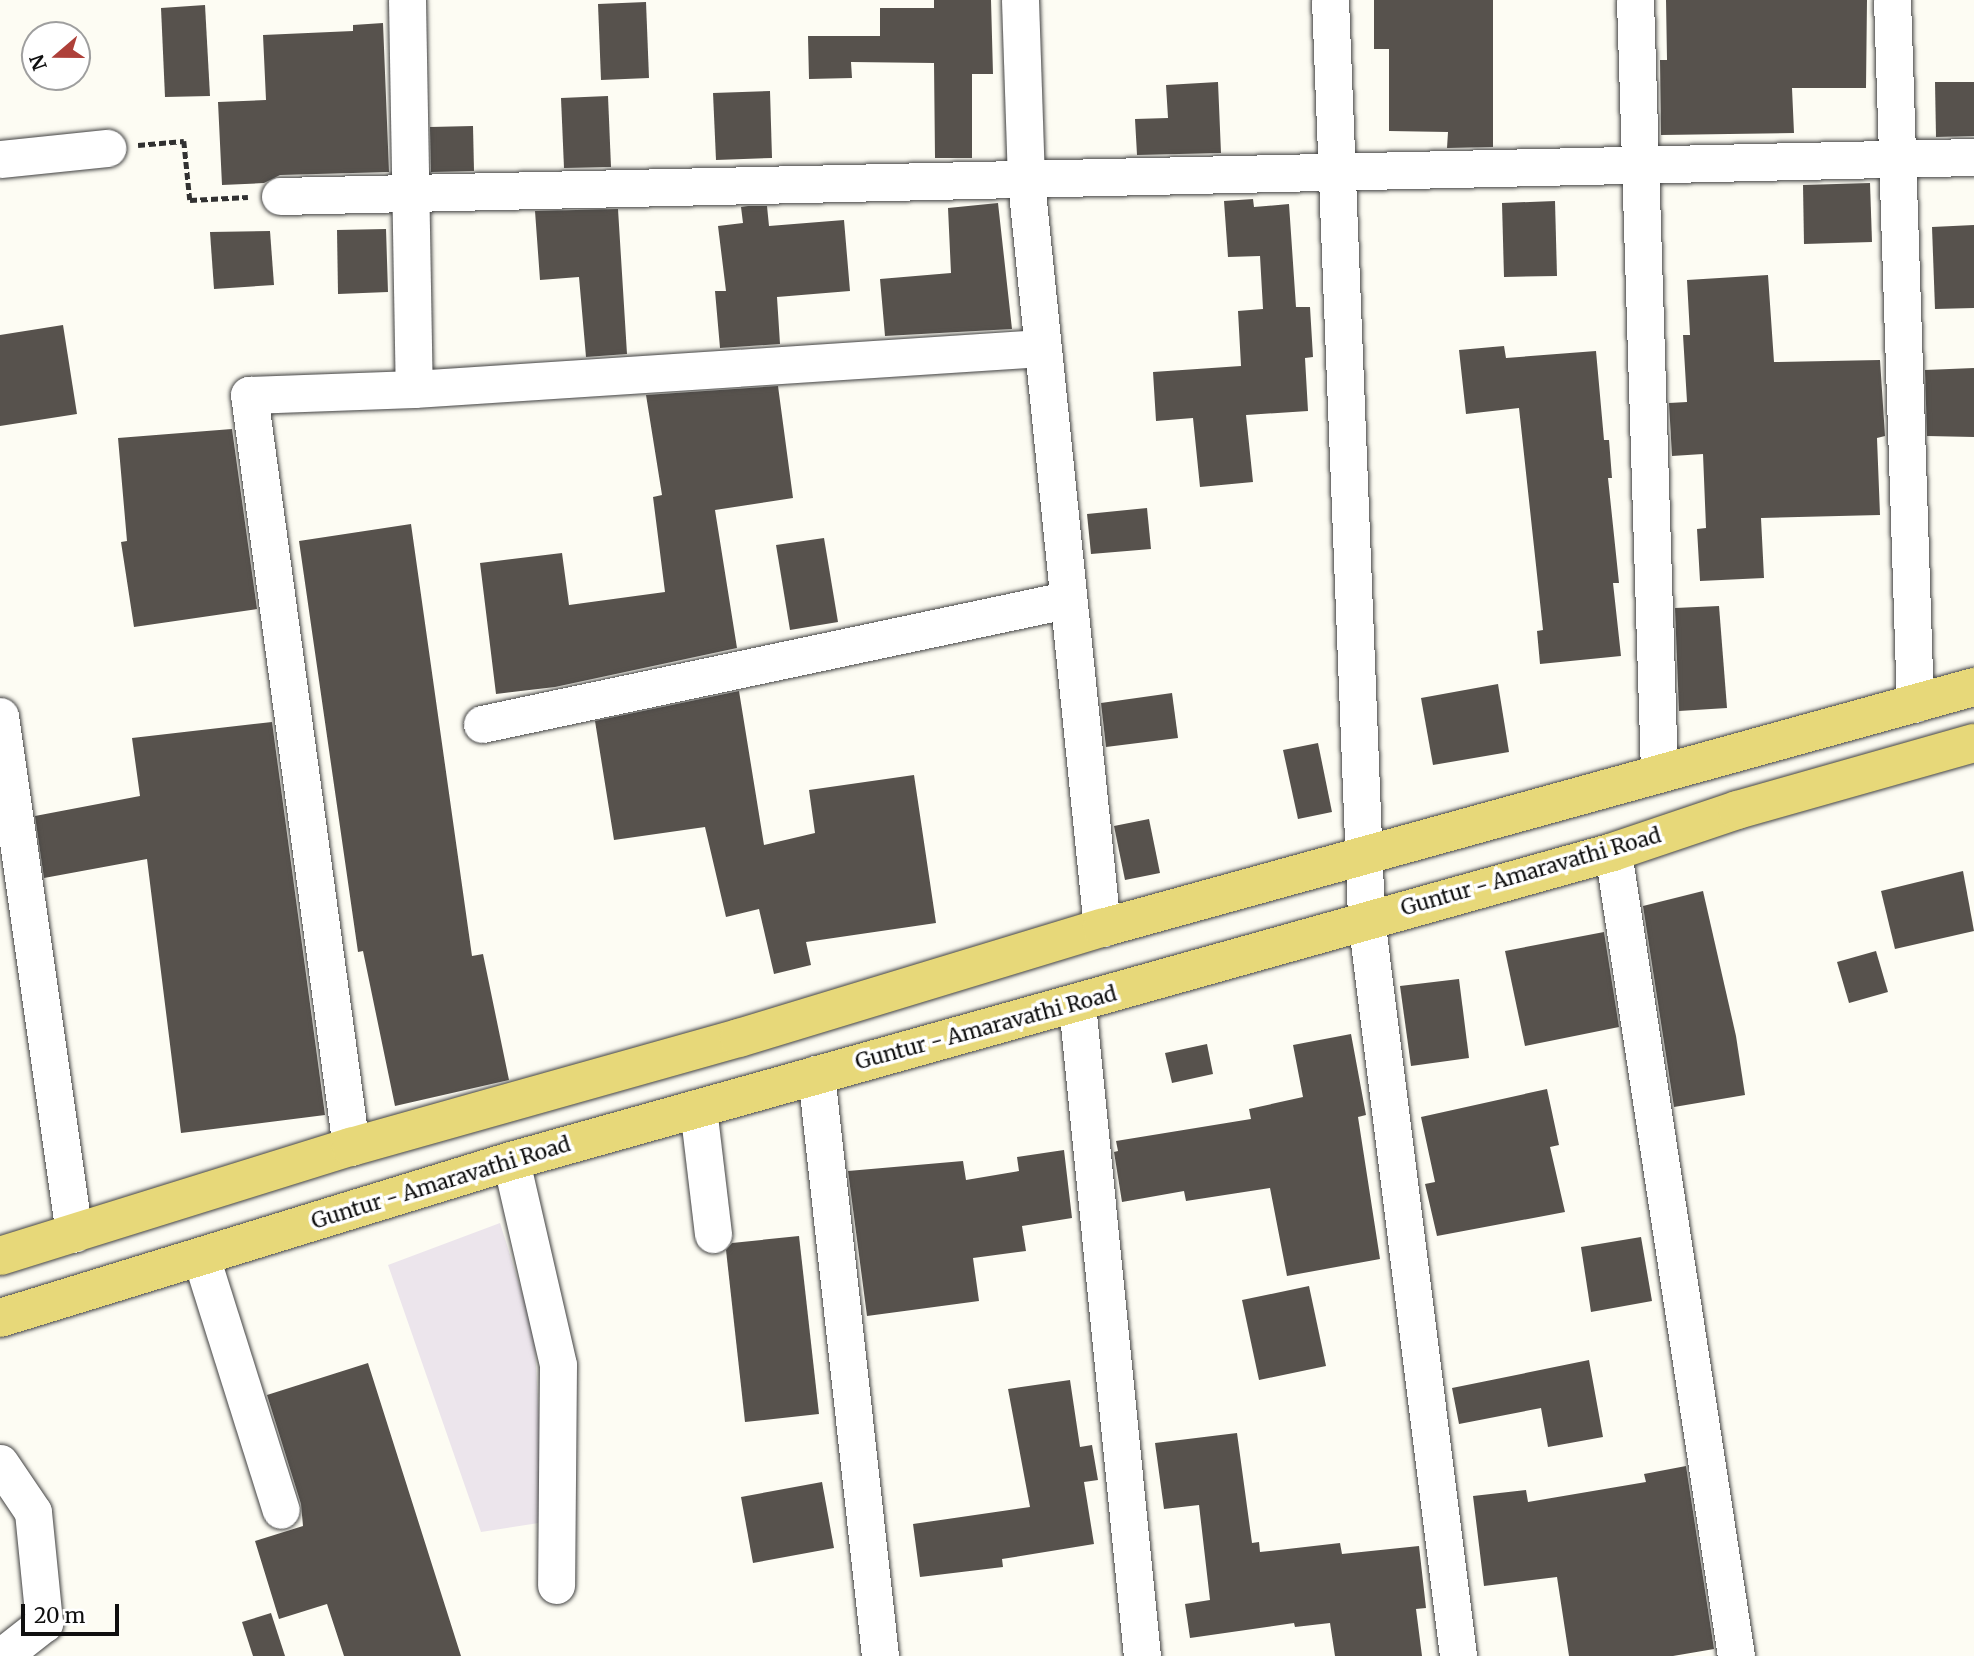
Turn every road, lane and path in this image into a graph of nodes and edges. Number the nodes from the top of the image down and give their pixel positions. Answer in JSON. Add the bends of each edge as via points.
{"nodes":[{"id":1,"x":407,"y":0,"type":"edge"},
{"id":2,"x":1020,"y":0,"type":"edge"},
{"id":3,"x":1331,"y":0,"type":"edge"},
{"id":4,"x":1635,"y":0,"type":"edge"},
{"id":5,"x":1892,"y":0,"type":"edge"},
{"id":6,"x":107,"y":148,"type":"joint"},
{"id":7,"x":1895,"y":157,"type":"junction"},
{"id":8,"x":1974,"y":157,"type":"edge"},
{"id":9,"x":0,"y":159,"type":"edge"},
{"id":10,"x":1640,"y":168,"type":"junction"},
{"id":11,"x":1336,"y":175,"type":"junction"},
{"id":12,"x":1026,"y":182,"type":"junction"},
{"id":13,"x":408,"y":191,"type":"junction"},
{"id":14,"x":280,"y":195,"type":"joint"},
{"id":15,"x":1042,"y":348,"type":"junction"},
{"id":16,"x":414,"y":389,"type":"junction"},
{"id":17,"x":1066,"y":600,"type":"junction"},
{"id":18,"x":1974,"y":687,"type":"edge"},
{"id":19,"x":1915,"y":704,"type":"junction"},
{"id":20,"x":0,"y":716,"type":"edge"},
{"id":21,"x":482,"y":724,"type":"dead end"},
{"id":22,"x":1974,"y":743,"type":"edge"},
{"id":23,"x":1659,"y":773,"type":"junction"},
{"id":24,"x":1613,"y":852,"type":"junction"},
{"id":25,"x":1363,"y":855,"type":"junction"},
{"id":26,"x":1366,"y":918,"type":"junction"},
{"id":27,"x":1102,"y":928,"type":"junction"},
{"id":28,"x":1077,"y":1004,"type":"junction"},
{"id":29,"x":816,"y":1074,"type":"junction"},
{"id":30,"x":698,"y":1108,"type":"junction"},
{"id":31,"x":352,"y":1147,"type":"junction"},
{"id":32,"x":511,"y":1161,"type":"junction"},
{"id":33,"x":74,"y":1234,"type":"junction"},
{"id":34,"x":713,"y":1234,"type":"dead end"},
{"id":35,"x":0,"y":1256,"type":"edge"},
{"id":36,"x":201,"y":1258,"type":"junction"},
{"id":37,"x":0,"y":1318,"type":"edge"},
{"id":38,"x":0,"y":1463,"type":"edge"},
{"id":39,"x":281,"y":1510,"type":"dead end"},
{"id":40,"x":555,"y":1585,"type":"dead end"},
{"id":41,"x":2,"y":1656,"type":"edge"},
{"id":42,"x":880,"y":1656,"type":"edge"},
{"id":43,"x":1142,"y":1656,"type":"edge"},
{"id":44,"x":1458,"y":1656,"type":"edge"},
{"id":45,"x":1737,"y":1656,"type":"edge"}],
"edges":[{"from":1,"to":13,"type":"street"},
{"from":2,"to":12,"type":"street"},
{"from":3,"to":11,"type":"street"},
{"from":4,"to":10,"type":"street"},
{"from":5,"to":7,"type":"street"},
{"from":6,"to":9,"type":"street"},
{"from":6,"to":14,"type":"path","via":[[184,141],[190,200]]},
{"from":7,"to":8,"type":"street"},
{"from":7,"to":10,"type":"street"},
{"from":7,"to":19,"type":"street"},
{"from":10,"to":11,"type":"street"},
{"from":10,"to":23,"type":"street"},
{"from":11,"to":12,"type":"street"},
{"from":11,"to":25,"type":"street"},
{"from":12,"to":13,"type":"street"},
{"from":12,"to":15,"type":"street"},
{"from":13,"to":14,"type":"street"},
{"from":13,"to":16,"type":"street"},
{"from":15,"to":16,"type":"street"},
{"from":15,"to":17,"type":"street"},
{"from":16,"to":31,"type":"street","via":[[249,395]]},
{"from":17,"to":21,"type":"street"},
{"from":17,"to":27,"type":"street"},
{"from":18,"to":19,"type":"main road"},
{"from":19,"to":23,"type":"main road"},
{"from":20,"to":33,"type":"street"},
{"from":22,"to":24,"type":"main road","name":"Guntur - Amaravathi Road","via":[[1737,810]]},
{"from":23,"to":25,"type":"main road"},
{"from":24,"to":26,"type":"main road","name":"Guntur - Amaravathi Road"},
{"from":24,"to":45,"type":"street"},
{"from":25,"to":26,"type":"street"},
{"from":25,"to":27,"type":"main road"},
{"from":26,"to":28,"type":"main road","name":"Guntur - Amaravathi Road"},
{"from":26,"to":44,"type":"street"},
{"from":27,"to":31,"type":"main road","via":[[740,1038]]},
{"from":28,"to":29,"type":"main road","name":"Guntur - Amaravathi Road"},
{"from":28,"to":43,"type":"street"},
{"from":29,"to":30,"type":"main road","name":"Guntur - Amaravathi Road"},
{"from":29,"to":42,"type":"street"},
{"from":30,"to":32,"type":"main road","name":"Guntur - Amaravathi Road"},
{"from":30,"to":34,"type":"street"},
{"from":31,"to":33,"type":"main road"},
{"from":32,"to":36,"type":"main road","name":"Guntur - Amaravathi Road"},
{"from":32,"to":40,"type":"street","via":[[558,1365]]},
{"from":33,"to":35,"type":"main road"},
{"from":36,"to":37,"type":"main road","name":"Guntur - Amaravathi Road"},
{"from":36,"to":39,"type":"street"},
{"from":38,"to":41,"type":"street","via":[[33,1512],[44,1623]]}]}
